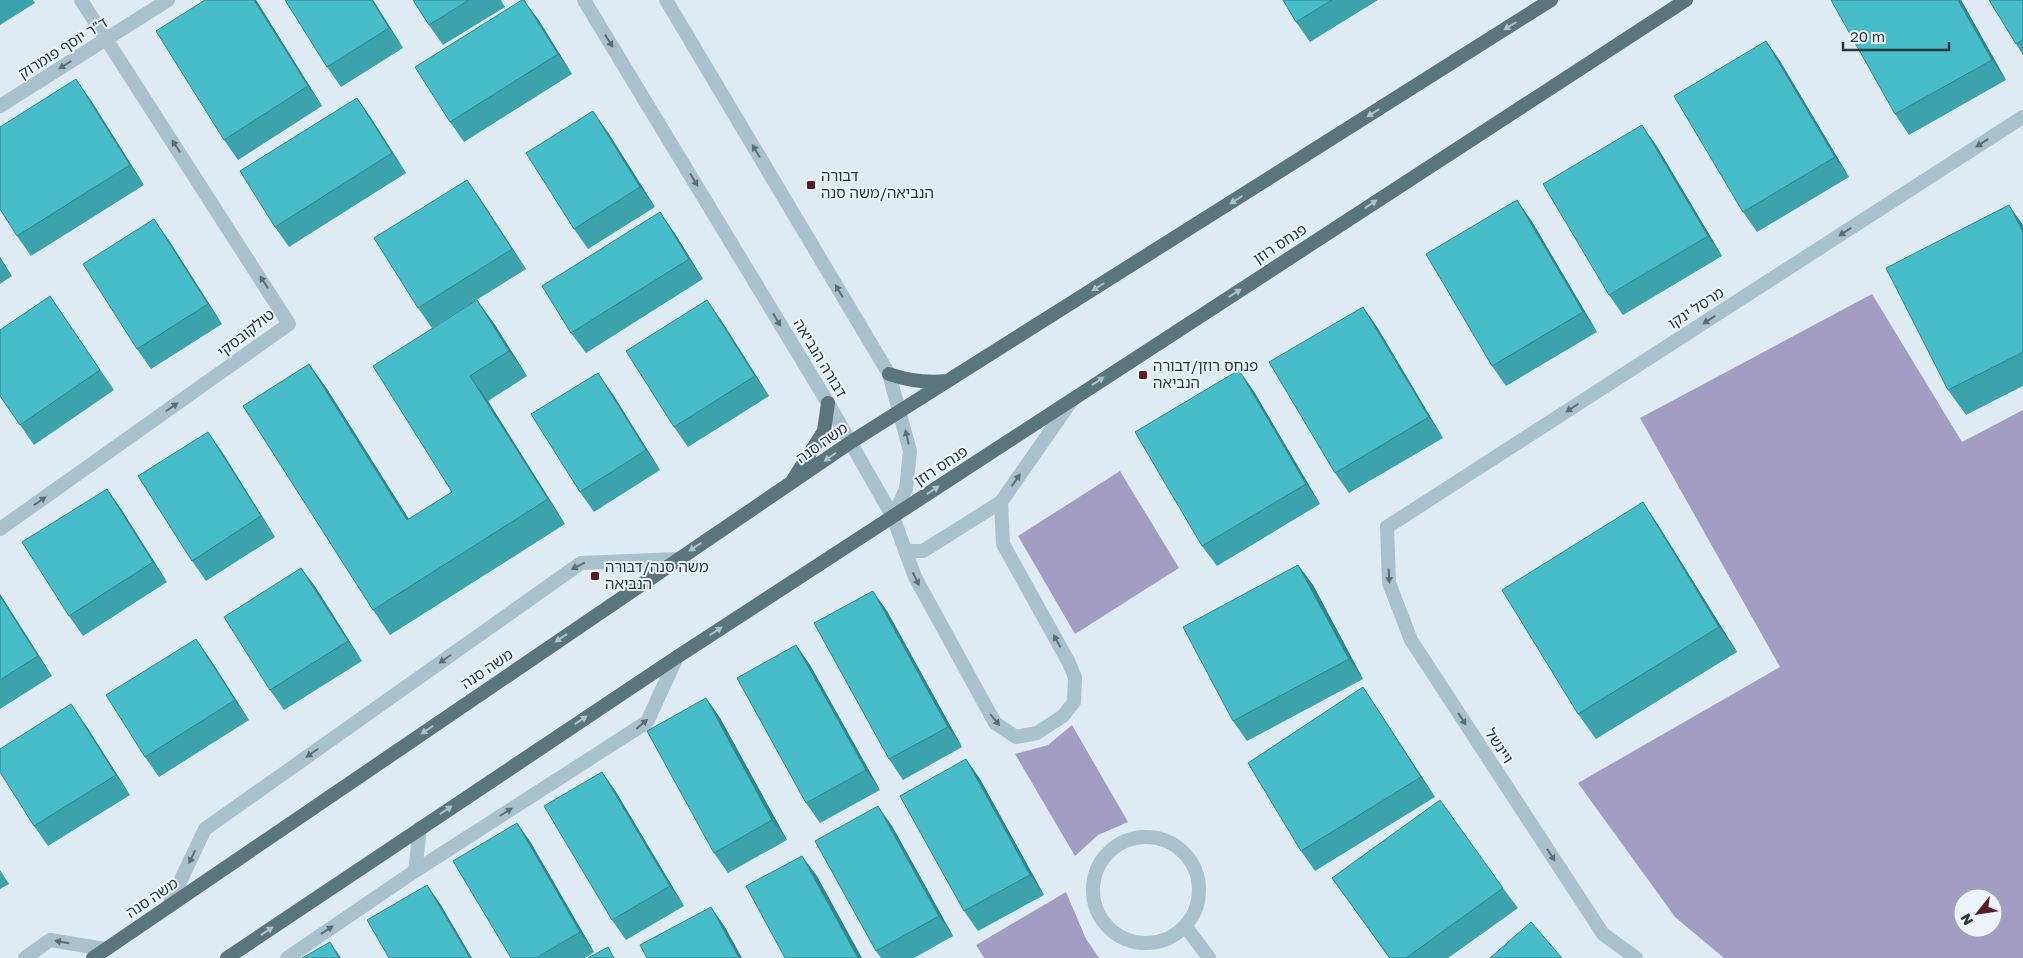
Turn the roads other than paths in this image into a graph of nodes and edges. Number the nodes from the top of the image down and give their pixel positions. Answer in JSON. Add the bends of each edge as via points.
{"nodes":[{"id":1,"x":82,"y":0,"type":"edge"},
{"id":2,"x":168,"y":0,"type":"edge"},
{"id":3,"x":584,"y":0,"type":"edge"},
{"id":4,"x":666,"y":0,"type":"edge"},
{"id":5,"x":1551,"y":0,"type":"edge"},
{"id":6,"x":1686,"y":0,"type":"edge"},
{"id":7,"x":107,"y":39,"type":"junction"},
{"id":8,"x":0,"y":106,"type":"edge"},
{"id":9,"x":2023,"y":117,"type":"edge"},
{"id":10,"x":889,"y":374,"type":"junction"},
{"id":11,"x":950,"y":380,"type":"junction"},
{"id":12,"x":1073,"y":398,"type":"junction"},
{"id":13,"x":828,"y":403,"type":"junction"},
{"id":14,"x":901,"y":412,"type":"junction"},
{"id":15,"x":851,"y":442,"type":"junction"},
{"id":16,"x":789,"y":486,"type":"junction"},
{"id":17,"x":1001,"y":502,"type":"junction"},
{"id":18,"x":893,"y":517,"type":"junction"},
{"id":19,"x":1388,"y":527,"type":"joint"},
{"id":20,"x":0,"y":529,"type":"edge"},
{"id":21,"x":905,"y":551,"type":"junction"},
{"id":22,"x":678,"y":559,"type":"junction"},
{"id":23,"x":676,"y":657,"type":"junction"},
{"id":24,"x":420,"y":828,"type":"junction"},
{"id":25,"x":414,"y":871,"type":"junction"},
{"id":26,"x":168,"y":906,"type":"junction"},
{"id":27,"x":1186,"y":927,"type":"junction"},
{"id":28,"x":105,"y":949,"type":"junction"},
{"id":29,"x":25,"y":958,"type":"edge"},
{"id":30,"x":93,"y":958,"type":"edge"},
{"id":31,"x":227,"y":958,"type":"edge"},
{"id":32,"x":287,"y":958,"type":"edge"},
{"id":33,"x":1209,"y":958,"type":"edge"},
{"id":34,"x":1636,"y":958,"type":"edge"}],
"edges":[{"from":1,"to":7,"type":"street"},
{"from":2,"to":7,"type":"street","name":"ד\"ר יוסף פומרוק"},
{"from":3,"to":13,"type":"street","name":"דבורה הנביאה","one_way":true},
{"from":10,"to":4,"type":"street","one_way":true},
{"from":5,"to":11,"type":"main road","one_way":true},
{"from":12,"to":6,"type":"main road","name":"פנחס רוזן","one_way":true},
{"from":7,"to":8,"type":"street","name":"ד\"ר יוסף פומרוק","one_way":true},
{"from":20,"to":7,"type":"street","name":"טולקובסקי","one_way":true,"via":[[289,324]]},
{"from":9,"to":19,"type":"street","name":"מרסל ינקו","one_way":true},
{"from":10,"to":11,"type":"main road","via":[[930,383]]},
{"from":10,"to":14,"type":"street"},
{"from":11,"to":14,"type":"main road"},
{"from":17,"to":12,"type":"street","one_way":true},
{"from":18,"to":12,"type":"main road","name":"פנחס רוזן","one_way":true},
{"from":13,"to":15,"type":"street","name":"דבורה הנביאה"},
{"from":13,"to":16,"type":"main road","via":[[824,430]]},
{"from":14,"to":15,"type":"main road","name":"משה סנה"},
{"from":18,"to":14,"type":"street","one_way":true,"via":[[906,489],[910,451]]},
{"from":15,"to":16,"type":"main road","name":"משה סנה","one_way":true},
{"from":15,"to":18,"type":"street","name":"דבורה הנביאה"},
{"from":16,"to":22,"type":"main road","name":"משה סנה","one_way":true},
{"from":17,"to":21,"type":"street","via":[[924,551]]},
{"from":21,"to":17,"type":"street","name":"דבורה הנביאה","one_way":true,"via":[[915,577],[995,723],[1016,737],[1037,733],[1063,716],[1074,702],[1075,677],[1003,544]]},
{"from":18,"to":21,"type":"street","name":"דבורה הנביאה"},
{"from":23,"to":18,"type":"main road","one_way":true},
{"from":19,"to":34,"type":"street","name":"ויינשל","one_way":true,"via":[[1389,583],[1411,640],[1603,934]]},
{"from":22,"to":26,"type":"main road","name":"משה סנה","one_way":true},
{"from":22,"to":26,"type":"street","one_way":true,"via":[[581,563],[205,829]]},
{"from":24,"to":23,"type":"main road","one_way":true},
{"from":25,"to":23,"type":"street","one_way":true,"via":[[647,722]]},
{"from":24,"to":25,"type":"street"},
{"from":31,"to":24,"type":"main road","one_way":true},
{"from":32,"to":25,"type":"street","one_way":true},
{"from":26,"to":28,"type":"main road","name":"משה סנה"},
{"from":27,"to":27,"type":"street","via":[[1200,897],[1199,880],[1183,851],[1168,841],[1152,837],[1134,838],[1117,844],[1104,857],[1096,873],[1093,891],[1096,909],[1105,924],[1118,936],[1135,943],[1153,944],[1171,938]]},
{"from":27,"to":33,"type":"street"},
{"from":28,"to":29,"type":"street","one_way":true,"via":[[50,940]]},
{"from":28,"to":30,"type":"main road","name":"משה סנה"}]}
